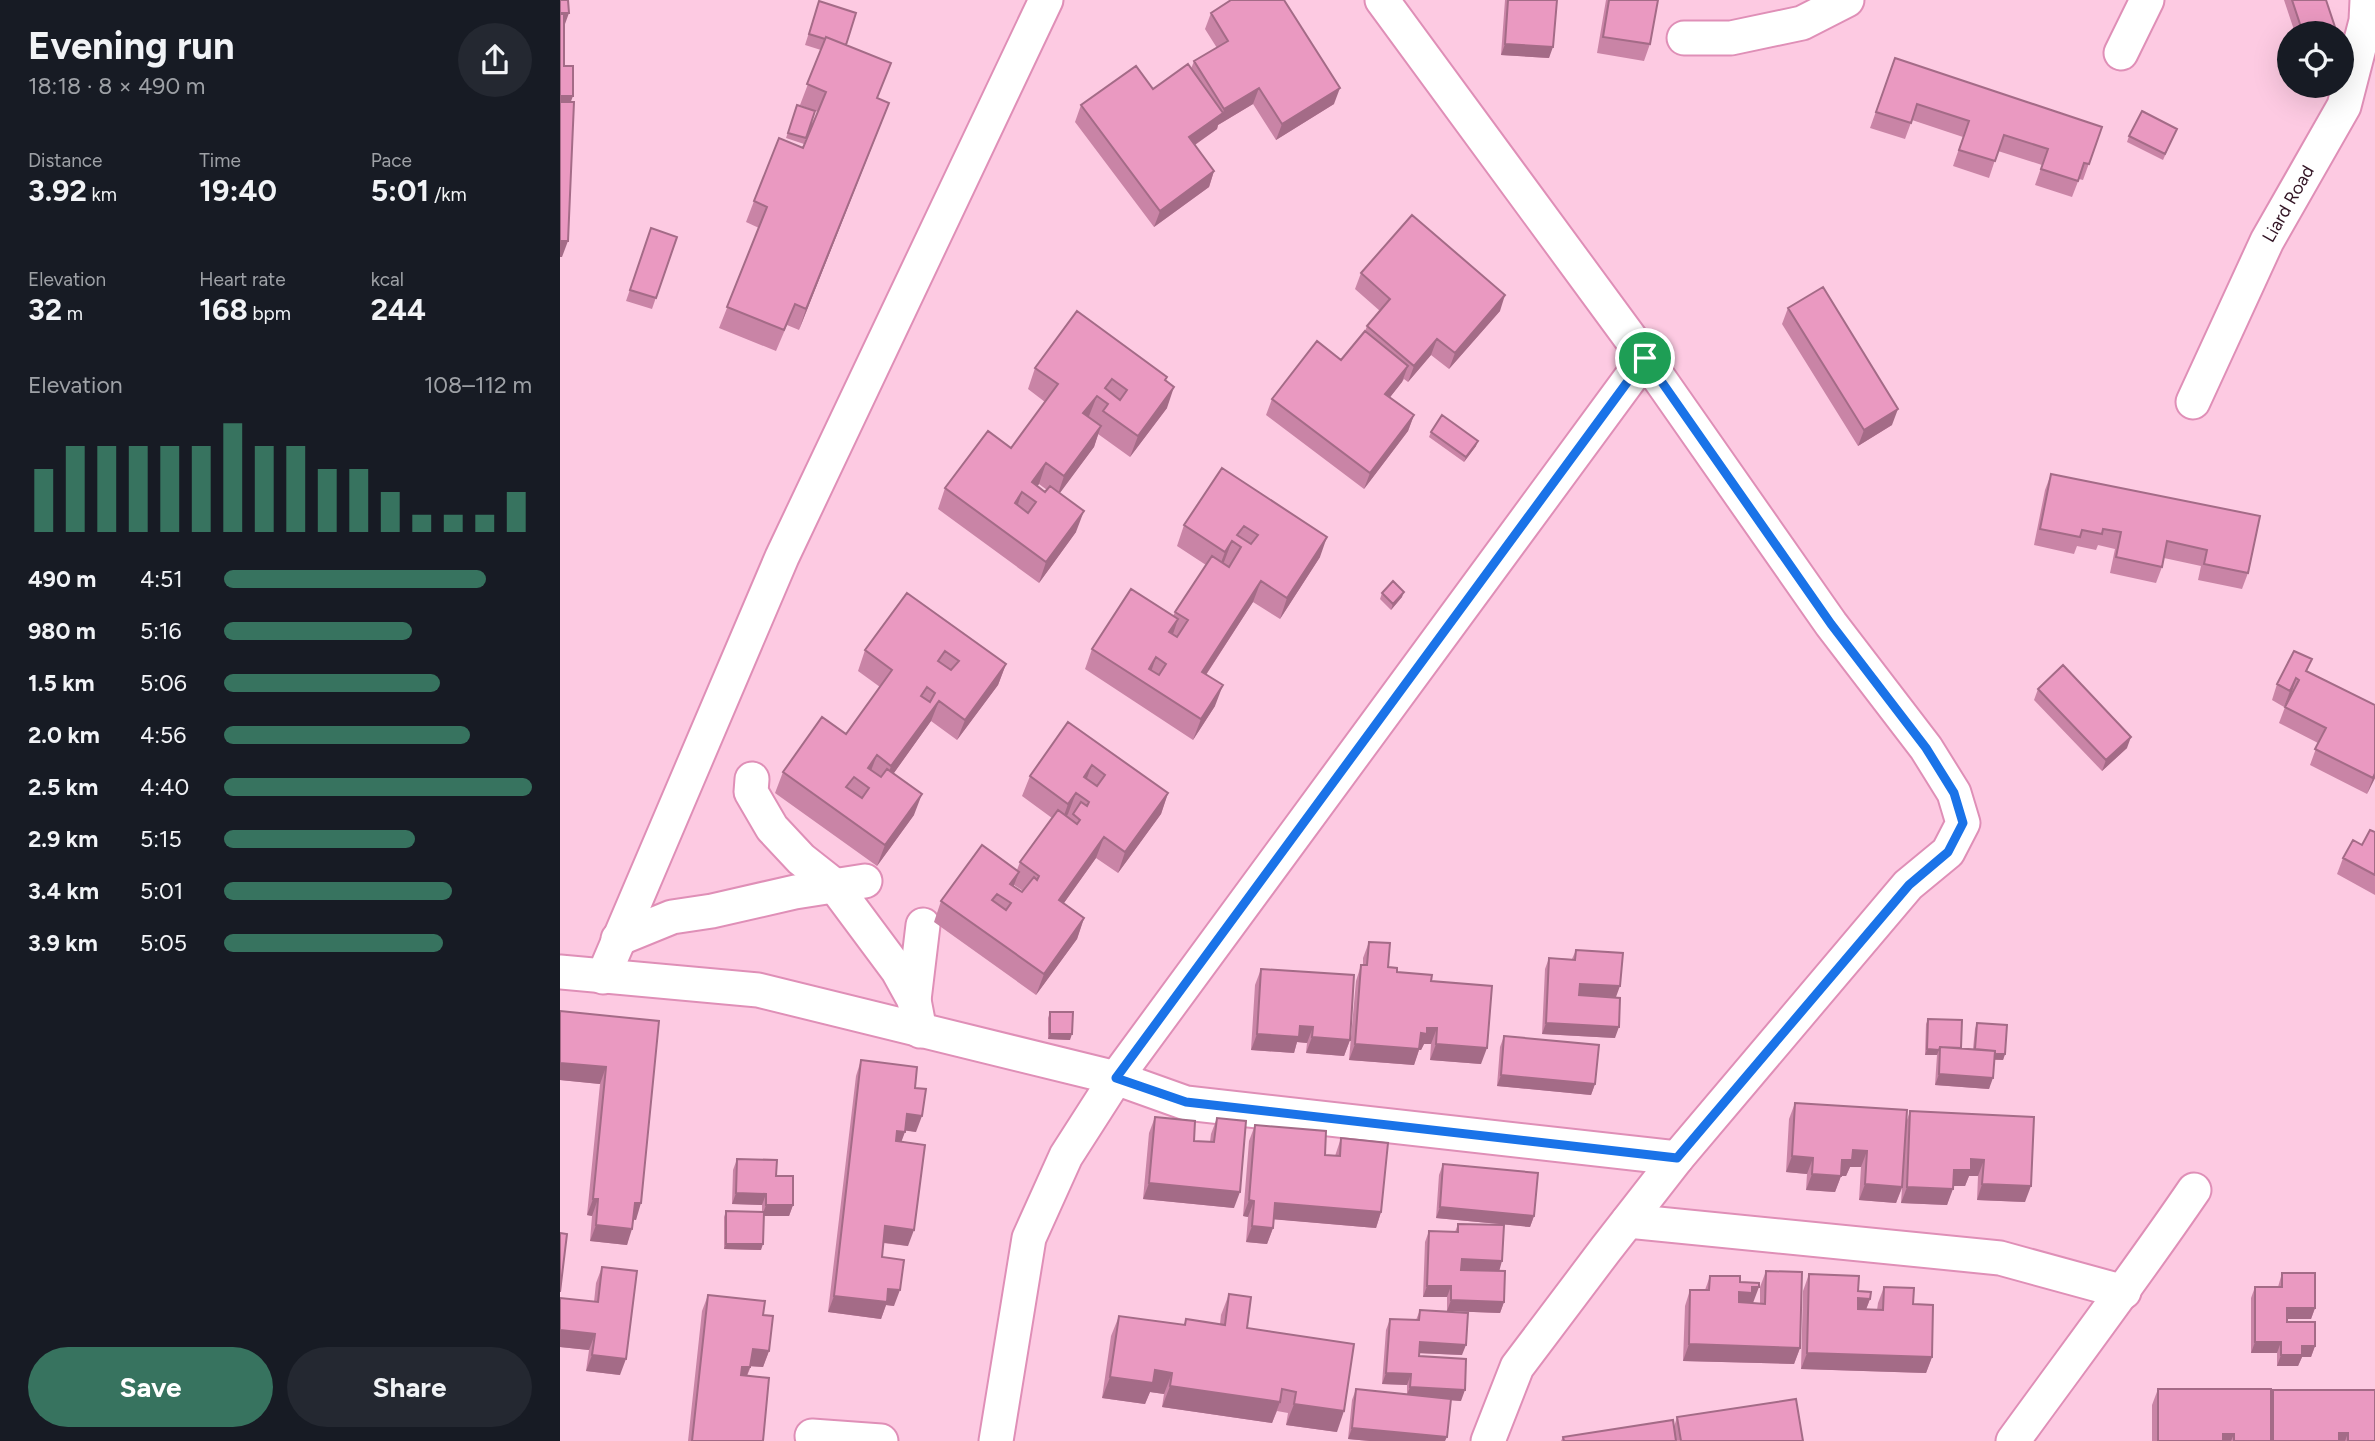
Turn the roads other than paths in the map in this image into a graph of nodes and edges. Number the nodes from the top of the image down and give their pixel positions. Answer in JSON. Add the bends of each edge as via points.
{"nodes":[{"id":1,"x":1046,"y":0,"type":"edge"},
{"id":2,"x":1382,"y":0,"type":"edge"},
{"id":3,"x":1847,"y":0,"type":"edge"},
{"id":4,"x":2147,"y":0,"type":"edge"},
{"id":5,"x":2367,"y":0,"type":"edge"},
{"id":6,"x":1684,"y":38,"type":"dead end"},
{"id":7,"x":2121,"y":53,"type":"dead end"},
{"id":8,"x":1645,"y":358,"type":"junction"},
{"id":9,"x":2193,"y":402,"type":"dead end"},
{"id":10,"x":752,"y":779,"type":"dead end"},
{"id":11,"x":850,"y":883,"type":"junction"},
{"id":12,"x":923,"y":925,"type":"dead end"},
{"id":13,"x":618,"y":939,"type":"junction"},
{"id":14,"x":560,"y":972,"type":"edge"},
{"id":15,"x":603,"y":977,"type":"junction"},
{"id":16,"x":917,"y":1015,"type":"junction"},
{"id":17,"x":1116,"y":1078,"type":"junction"},
{"id":18,"x":1677,"y":1158,"type":"junction"},
{"id":19,"x":2194,"y":1190,"type":"dead end"},
{"id":20,"x":1628,"y":1221,"type":"junction"},
{"id":21,"x":2124,"y":1292,"type":"junction"},
{"id":22,"x":812,"y":1436,"type":"dead end"},
{"id":23,"x":881,"y":1441,"type":"edge"},
{"id":24,"x":996,"y":1441,"type":"edge"},
{"id":25,"x":1488,"y":1441,"type":"edge"},
{"id":26,"x":2014,"y":1441,"type":"edge"}],
"edges":[{"from":1,"to":13,"type":"street","via":[[782,557]]},
{"from":2,"to":8,"type":"street"},
{"from":3,"to":6,"type":"street","via":[[1802,23],[1731,38]]},
{"from":4,"to":7,"type":"street"},
{"from":5,"to":9,"type":"street","name":"Liard Road","via":[[2344,106],[2267,241]]},
{"from":8,"to":17,"type":"street"},
{"from":8,"to":18,"type":"street","via":[[1831,624],[1926,748],[1954,793],[1963,823],[1948,852],[1909,885]]},
{"from":10,"to":11,"type":"street","via":[[751,792],[772,828],[802,859]]},
{"from":11,"to":13,"type":"street","via":[[672,917]]},
{"from":11,"to":16,"type":"street"},
{"from":12,"to":16,"type":"street"},
{"from":13,"to":15,"type":"street"},
{"from":14,"to":15,"type":"street"},
{"from":15,"to":16,"type":"street","via":[[758,990]]},
{"from":16,"to":17,"type":"street"},
{"from":17,"to":18,"type":"street","via":[[1186,1102]]},
{"from":17,"to":24,"type":"street","via":[[1066,1156],[1029,1238]]},
{"from":18,"to":20,"type":"street"},
{"from":19,"to":21,"type":"street"},
{"from":20,"to":21,"type":"street","via":[[2000,1258]]},
{"from":20,"to":25,"type":"street","via":[[1517,1367]]},
{"from":21,"to":26,"type":"street"},
{"from":22,"to":23,"type":"street"}]}
